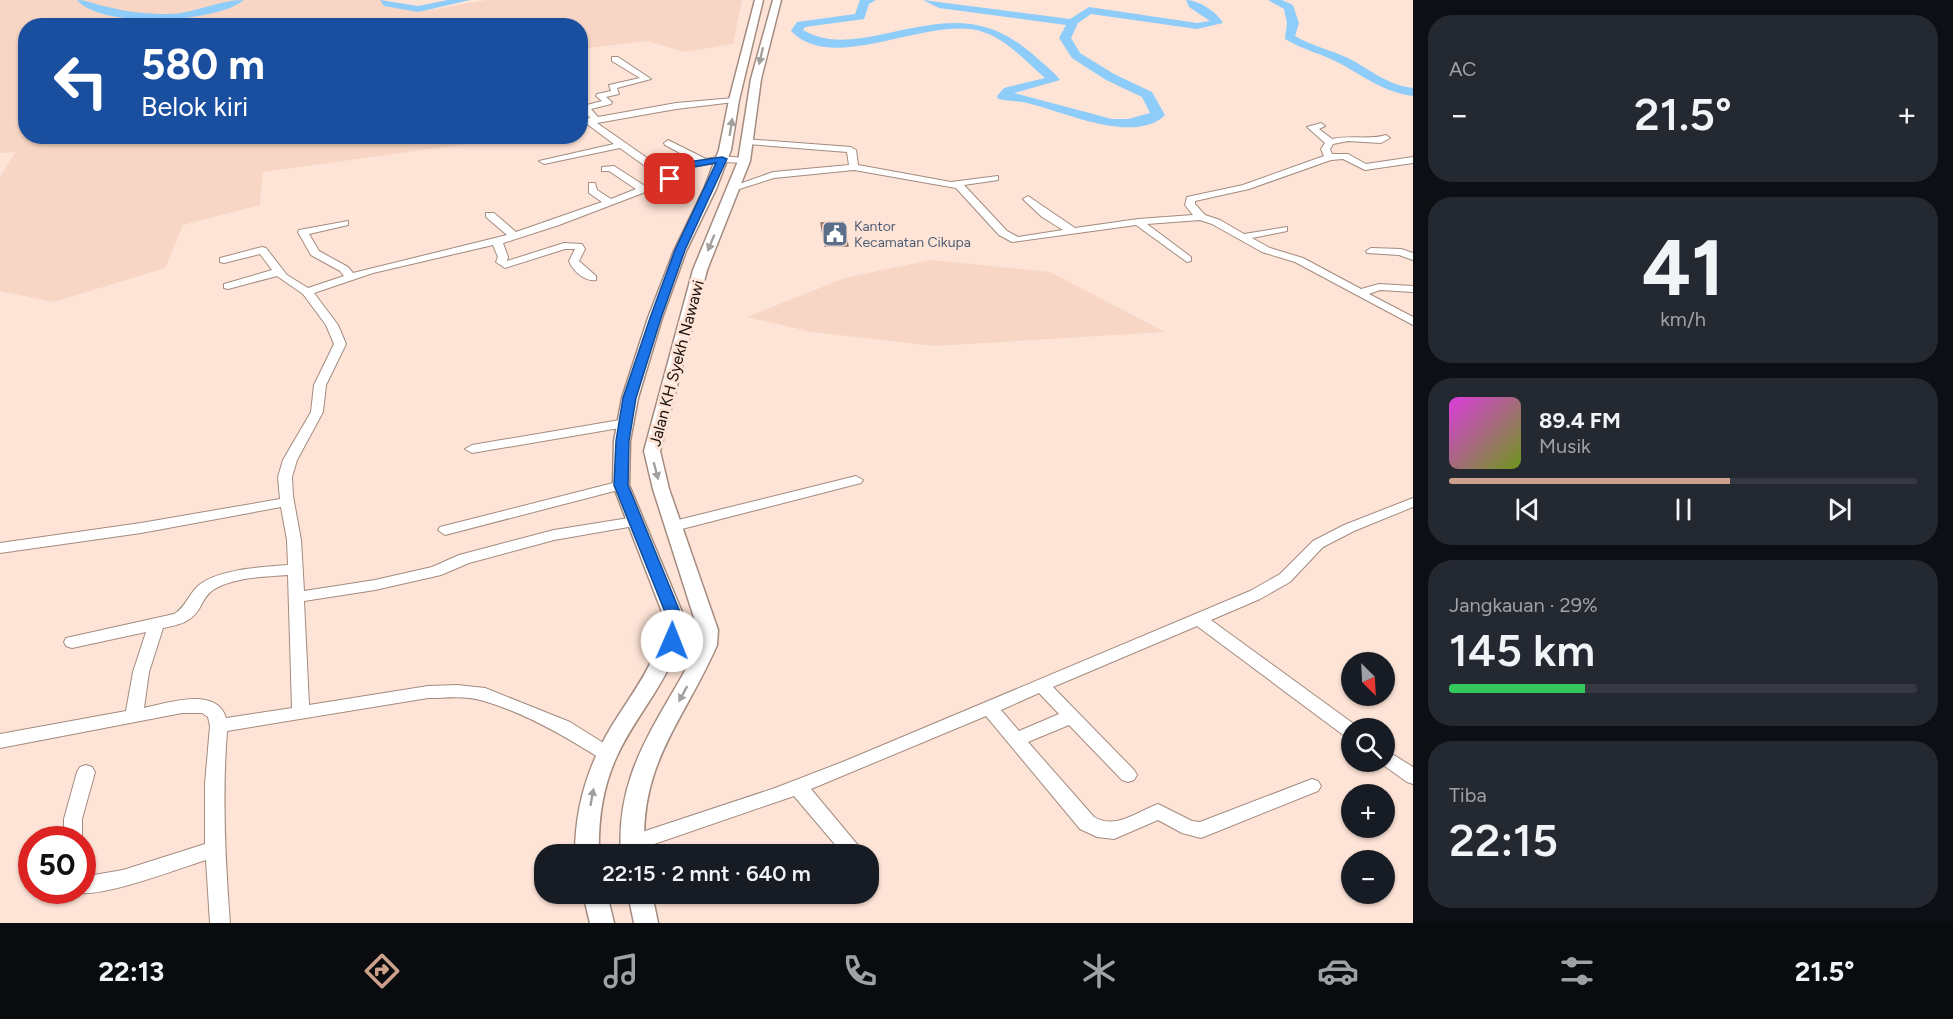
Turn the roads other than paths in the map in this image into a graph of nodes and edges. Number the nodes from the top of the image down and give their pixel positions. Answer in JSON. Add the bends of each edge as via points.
{"nodes":[{"id":1,"x":759,"y":0,"type":"edge"},
{"id":2,"x":777,"y":0,"type":"edge"},
{"id":3,"x":615,"y":59,"type":"dead end"},
{"id":4,"x":734,"y":100,"type":"junction"},
{"id":5,"x":588,"y":107,"type":"edge"},
{"id":6,"x":589,"y":122,"type":"edge"},
{"id":7,"x":1321,"y":126,"type":"dead end"},
{"id":8,"x":1386,"y":138,"type":"dead end"},
{"id":9,"x":747,"y":141,"type":"junction"},
{"id":10,"x":668,"y":142,"type":"dead end"},
{"id":11,"x":1330,"y":142,"type":"junction"},
{"id":12,"x":620,"y":145,"type":"junction"},
{"id":13,"x":830,"y":148,"type":"junction"},
{"id":14,"x":1329,"y":157,"type":"junction"},
{"id":15,"x":722,"y":159,"type":"junction"},
{"id":16,"x":544,"y":160,"type":"dead end"},
{"id":17,"x":1413,"y":160,"type":"edge"},
{"id":18,"x":703,"y":161,"type":"junction"},
{"id":19,"x":744,"y":161,"type":"junction"},
{"id":20,"x":836,"y":167,"type":"junction"},
{"id":21,"x":855,"y":167,"type":"junction"},
{"id":22,"x":604,"y":169,"type":"dead end"},
{"id":23,"x":995,"y":178,"type":"dead end"},
{"id":24,"x":670,"y":179,"type":"junction"},
{"id":25,"x":953,"y":184,"type":"junction"},
{"id":26,"x":592,"y":185,"type":"dead end"},
{"id":27,"x":733,"y":188,"type":"junction"},
{"id":28,"x":643,"y":189,"type":"junction"},
{"id":29,"x":1028,"y":199,"type":"dead end"},
{"id":30,"x":608,"y":201,"type":"junction"},
{"id":31,"x":490,"y":215,"type":"dead end"},
{"id":32,"x":1201,"y":217,"type":"junction"},
{"id":33,"x":1138,"y":222,"type":"junction"},
{"id":34,"x":344,"y":224,"type":"dead end"},
{"id":35,"x":1283,"y":229,"type":"dead end"},
{"id":36,"x":1072,"y":231,"type":"junction"},
{"id":37,"x":514,"y":236,"type":"junction"},
{"id":38,"x":1242,"y":237,"type":"junction"},
{"id":39,"x":497,"y":241,"type":"junction"},
{"id":40,"x":1371,"y":251,"type":"dead end"},
{"id":41,"x":1413,"y":257,"type":"edge"},
{"id":42,"x":1187,"y":259,"type":"dead end"},
{"id":43,"x":224,"y":260,"type":"dead end"},
{"id":44,"x":279,"y":272,"type":"junction"},
{"id":45,"x":350,"y":277,"type":"junction"},
{"id":46,"x":592,"y":278,"type":"dead end"},
{"id":47,"x":228,"y":286,"type":"dead end"},
{"id":48,"x":1413,"y":289,"type":"edge"},
{"id":49,"x":307,"y":292,"type":"junction"},
{"id":50,"x":1359,"y":293,"type":"junction"},
{"id":51,"x":1413,"y":322,"type":"edge"},
{"id":52,"x":626,"y":423,"type":"junction"},
{"id":53,"x":472,"y":449,"type":"dead end"},
{"id":54,"x":856,"y":480,"type":"dead end"},
{"id":55,"x":621,"y":485,"type":"junction"},
{"id":56,"x":287,"y":502,"type":"junction"},
{"id":57,"x":1413,"y":502,"type":"edge"},
{"id":58,"x":635,"y":522,"type":"junction"},
{"id":59,"x":674,"y":526,"type":"junction"},
{"id":60,"x":445,"y":530,"type":"dead end"},
{"id":61,"x":0,"y":548,"type":"edge"},
{"id":62,"x":295,"y":569,"type":"junction"},
{"id":63,"x":296,"y":597,"type":"junction"},
{"id":64,"x":1198,"y":619,"type":"junction"},
{"id":65,"x":156,"y":624,"type":"junction"},
{"id":66,"x":72,"y":642,"type":"dead end"},
{"id":67,"x":1041,"y":685,"type":"junction"},
{"id":68,"x":988,"y":708,"type":"junction"},
{"id":69,"x":301,"y":711,"type":"junction"},
{"id":70,"x":134,"y":716,"type":"junction"},
{"id":71,"x":1072,"y":716,"type":"junction"},
{"id":72,"x":1341,"y":724,"type":"edge"},
{"id":73,"x":219,"y":726,"type":"junction"},
{"id":74,"x":1017,"y":739,"type":"junction"},
{"id":75,"x":0,"y":741,"type":"edge"},
{"id":76,"x":607,"y":754,"type":"junction"},
{"id":77,"x":1395,"y":764,"type":"edge"},
{"id":78,"x":86,"y":771,"type":"dead end"},
{"id":79,"x":1128,"y":775,"type":"dead end"},
{"id":80,"x":1413,"y":777,"type":"edge"},
{"id":81,"x":1312,"y":786,"type":"dead end"},
{"id":82,"x":798,"y":787,"type":"junction"},
{"id":83,"x":73,"y":826,"type":"edge"},
{"id":84,"x":587,"y":844,"type":"edge"},
{"id":85,"x":632,"y":844,"type":"edge"},
{"id":86,"x":648,"y":844,"type":"edge"},
{"id":87,"x":847,"y":844,"type":"edge"},
{"id":88,"x":215,"y":849,"type":"junction"},
{"id":89,"x":96,"y":883,"type":"edge"},
{"id":90,"x":597,"y":904,"type":"edge"},
{"id":91,"x":642,"y":904,"type":"edge"},
{"id":92,"x":220,"y":923,"type":"edge"},
{"id":93,"x":602,"y":923,"type":"edge"},
{"id":94,"x":646,"y":923,"type":"edge"}],
"edges":[{"from":1,"to":4,"type":"main road","name":"Jalan KH Syekh Nawawi"},
{"from":2,"to":9,"type":"main road","name":"Jalan KH Syekh Nawawi","one_way":true,"via":[[756,80]]},
{"from":3,"to":5,"type":"street","via":[[647,79],[612,87],[616,92],[600,96],[608,102]]},
{"from":4,"to":6,"type":"street"},
{"from":15,"to":4,"type":"main road","name":"Jalan KH Syekh Nawawi","one_way":true,"via":[[731,131]]},
{"from":6,"to":12,"type":"street"},
{"from":7,"to":11,"type":"street","via":[[1311,127]]},
{"from":8,"to":11,"type":"street"},
{"from":9,"to":13,"type":"street"},
{"from":9,"to":19,"type":"main road","name":"Jalan KH Syekh Nawawi"},
{"from":10,"to":18,"type":"street"},
{"from":11,"to":14,"type":"street","via":[[1325,149]]},
{"from":12,"to":16,"type":"street"},
{"from":12,"to":24,"type":"street"},
{"from":13,"to":20,"type":"street"},
{"from":13,"to":21,"type":"street","via":[[850,150]]},
{"from":14,"to":17,"type":"street","via":[[1345,156],[1365,167]]},
{"from":14,"to":32,"type":"street","via":[[1246,187],[1190,199],[1190,205]]},
{"from":15,"to":18,"type":"street"},
{"from":15,"to":19,"type":"street"},
{"from":15,"to":52,"type":"main road","name":"Jalan KH Syekh Nawawi","via":[[680,250],[630,398]]},
{"from":18,"to":24,"type":"street","via":[[686,166]]},
{"from":19,"to":27,"type":"main road","name":"Jalan KH Syekh Nawawi"},
{"from":20,"to":21,"type":"street"},
{"from":20,"to":27,"type":"street","via":[[773,175]]},
{"from":21,"to":25,"type":"street"},
{"from":22,"to":28,"type":"street","via":[[611,168]]},
{"from":23,"to":25,"type":"street"},
{"from":24,"to":28,"type":"street"},
{"from":25,"to":36,"type":"street","via":[[963,189],[1008,237],[1024,240]]},
{"from":26,"to":30,"type":"street","via":[[592,191]]},
{"from":27,"to":59,"type":"main road","name":"Jalan KH Syekh Nawawi","one_way":true,"via":[[700,270],[652,451]]},
{"from":28,"to":30,"type":"street"},
{"from":29,"to":36,"type":"street"},
{"from":30,"to":37,"type":"street"},
{"from":31,"to":37,"type":"street"},
{"from":32,"to":33,"type":"street"},
{"from":32,"to":38,"type":"street"},
{"from":33,"to":36,"type":"street"},
{"from":33,"to":42,"type":"street"},
{"from":34,"to":45,"type":"street","via":[[303,232],[315,253],[344,269]]},
{"from":35,"to":38,"type":"street"},
{"from":37,"to":39,"type":"street"},
{"from":38,"to":50,"type":"street","via":[[1276,254],[1299,260]]},
{"from":39,"to":45,"type":"street"},
{"from":39,"to":46,"type":"street","via":[[505,265],[564,246],[578,246],[576,266]]},
{"from":40,"to":41,"type":"street","via":[[1401,252]]},
{"from":43,"to":44,"type":"street","via":[[262,250]]},
{"from":44,"to":47,"type":"street"},
{"from":44,"to":49,"type":"street"},
{"from":45,"to":49,"type":"street"},
{"from":48,"to":50,"type":"street","via":[[1380,287]]},
{"from":49,"to":56,"type":"street","via":[[332,325],[340,344],[320,385],[317,412],[290,459],[285,477]]},
{"from":50,"to":51,"type":"street"},
{"from":52,"to":53,"type":"street"},
{"from":52,"to":55,"type":"main road","name":"Jalan KH Syekh Nawawi"},
{"from":54,"to":59,"type":"street"},
{"from":55,"to":58,"type":"main road","name":"Jalan KH Syekh Nawawi"},
{"from":55,"to":60,"type":"street"},
{"from":56,"to":61,"type":"street"},
{"from":56,"to":62,"type":"street"},
{"from":57,"to":64,"type":"street","via":[[1318,544],[1285,578]]},
{"from":58,"to":63,"type":"street","via":[[554,535],[385,583]]},
{"from":58,"to":76,"type":"main road","name":"Jalan KH Syekh Nawawi","via":[[675,627],[666,655]]},
{"from":59,"to":85,"type":"main road","name":"Jalan KH Syekh Nawawi","one_way":true,"via":[[704,610],[707,645],[641,772],[631,807]]},
{"from":62,"to":63,"type":"street"},
{"from":62,"to":65,"type":"street","via":[[213,585],[203,590],[191,612]]},
{"from":63,"to":69,"type":"street"},
{"from":64,"to":67,"type":"street"},
{"from":64,"to":72,"type":"street"},
{"from":65,"to":66,"type":"street"},
{"from":65,"to":70,"type":"street","via":[[141,672]]},
{"from":67,"to":68,"type":"street"},
{"from":67,"to":71,"type":"street"},
{"from":68,"to":74,"type":"street"},
{"from":68,"to":82,"type":"street"},
{"from":69,"to":73,"type":"street"},
{"from":69,"to":76,"type":"street","via":[[428,692],[485,694],[564,727]]},
{"from":70,"to":73,"type":"street","via":[[205,706],[216,714]]},
{"from":70,"to":75,"type":"street"},
{"from":71,"to":74,"type":"street"},
{"from":71,"to":79,"type":"street"},
{"from":73,"to":88,"type":"street","via":[[214,784]]},
{"from":74,"to":81,"type":"street","via":[[1087,823],[1105,833],[1158,812],[1184,828],[1201,830]]},
{"from":84,"to":76,"type":"main road","name":"Jalan KH Syekh Nawawi","one_way":true,"via":[[592,789]]},
{"from":77,"to":80,"type":"street"},
{"from":78,"to":83,"type":"street"},
{"from":82,"to":86,"type":"street"},
{"from":82,"to":87,"type":"street"},
{"from":88,"to":89,"type":"street"},
{"from":88,"to":92,"type":"street"},
{"from":90,"to":93,"type":"main road"},
{"from":91,"to":94,"type":"main road"}]}
